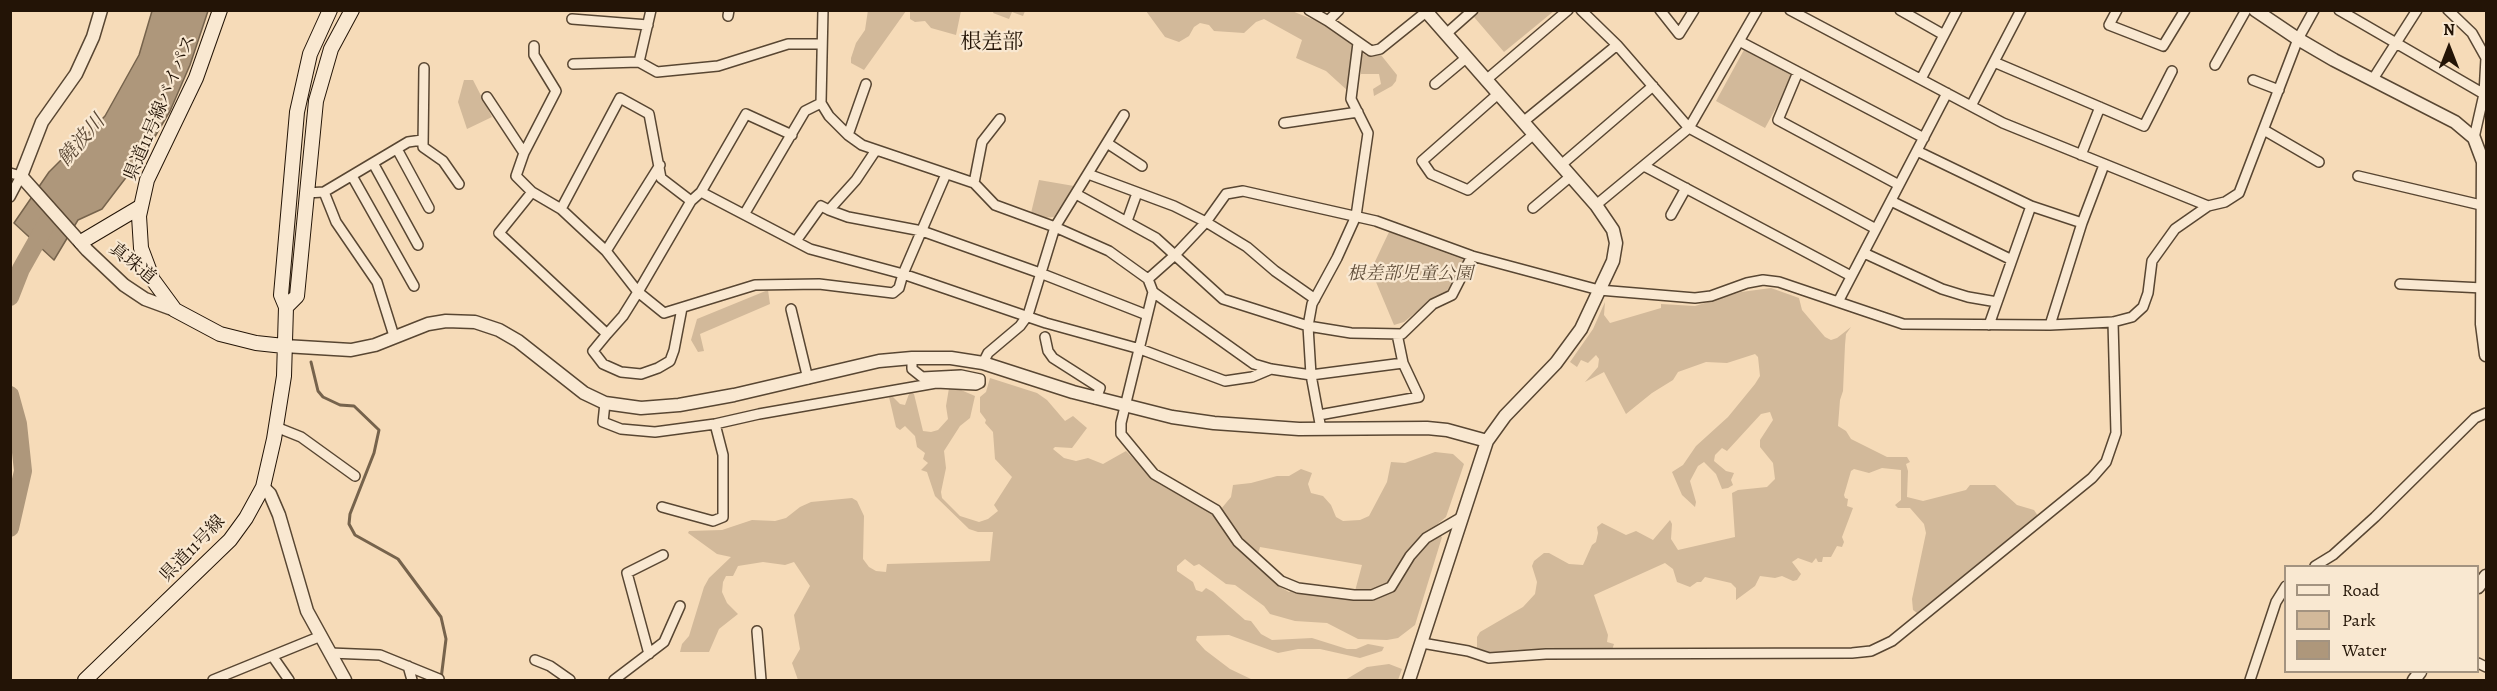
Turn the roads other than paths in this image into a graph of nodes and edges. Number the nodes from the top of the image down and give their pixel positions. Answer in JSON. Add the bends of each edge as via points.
{"nodes":[{"id":1,"x":101,"y":10,"type":"edge"},
{"id":2,"x":220,"y":10,"type":"edge"},
{"id":3,"x":330,"y":10,"type":"edge"},
{"id":4,"x":352,"y":10,"type":"edge"},
{"id":5,"x":651,"y":10,"type":"edge"},
{"id":6,"x":823,"y":10,"type":"edge"},
{"id":7,"x":1309,"y":10,"type":"edge"},
{"id":8,"x":1340,"y":10,"type":"edge"},
{"id":9,"x":1473,"y":10,"type":"edge"},
{"id":10,"x":1568,"y":10,"type":"edge"},
{"id":11,"x":1581,"y":10,"type":"edge"},
{"id":12,"x":1660,"y":10,"type":"edge"},
{"id":13,"x":1694,"y":10,"type":"edge"},
{"id":14,"x":1757,"y":10,"type":"edge"},
{"id":15,"x":1900,"y":10,"type":"edge"},
{"id":16,"x":1957,"y":10,"type":"edge"},
{"id":17,"x":2021,"y":10,"type":"edge"},
{"id":18,"x":2117,"y":10,"type":"edge"},
{"id":19,"x":2185,"y":10,"type":"edge"},
{"id":20,"x":2246,"y":10,"type":"edge"},
{"id":21,"x":2255,"y":10,"type":"edge"},
{"id":22,"x":2314,"y":10,"type":"edge"},
{"id":23,"x":2339,"y":10,"type":"edge"},
{"id":24,"x":2448,"y":10,"type":"edge"},
{"id":25,"x":1426,"y":11,"type":"edge"},
{"id":26,"x":1793,"y":11,"type":"edge"},
{"id":27,"x":2413,"y":12,"type":"edge"},
{"id":28,"x":572,"y":19,"type":"dead end"},
{"id":29,"x":1328,"y":21,"type":"junction"},
{"id":30,"x":648,"y":25,"type":"junction"},
{"id":31,"x":1446,"y":34,"type":"junction"},
{"id":32,"x":1944,"y":35,"type":"junction"},
{"id":33,"x":2298,"y":39,"type":"junction"},
{"id":34,"x":1739,"y":41,"type":"junction"},
{"id":35,"x":1358,"y":43,"type":"junction"},
{"id":36,"x":2397,"y":43,"type":"junction"},
{"id":37,"x":821,"y":44,"type":"junction"},
{"id":38,"x":1617,"y":45,"type":"junction"},
{"id":39,"x":534,"y":46,"type":"dead end"},
{"id":40,"x":1467,"y":58,"type":"junction"},
{"id":41,"x":2486,"y":58,"type":"edge"},
{"id":42,"x":639,"y":62,"type":"junction"},
{"id":43,"x":1994,"y":62,"type":"junction"},
{"id":44,"x":573,"y":64,"type":"dead end"},
{"id":45,"x":2215,"y":65,"type":"dead end"},
{"id":46,"x":424,"y":68,"type":"dead end"},
{"id":47,"x":2172,"y":71,"type":"dead end"},
{"id":48,"x":1798,"y":72,"type":"junction"},
{"id":49,"x":1921,"y":79,"type":"junction"},
{"id":50,"x":2373,"y":79,"type":"junction"},
{"id":51,"x":1486,"y":80,"type":"junction"},
{"id":52,"x":2253,"y":80,"type":"dead end"},
{"id":53,"x":866,"y":84,"type":"dead end"},
{"id":54,"x":1435,"y":84,"type":"dead end"},
{"id":55,"x":1653,"y":86,"type":"junction"},
{"id":56,"x":2279,"y":90,"type":"junction"},
{"id":57,"x":1498,"y":93,"type":"junction"},
{"id":58,"x":1947,"y":93,"type":"junction"},
{"id":59,"x":2484,"y":94,"type":"junction"},
{"id":60,"x":487,"y":97,"type":"dead end"},
{"id":61,"x":821,"y":103,"type":"junction"},
{"id":62,"x":1971,"y":106,"type":"junction"},
{"id":63,"x":2100,"y":107,"type":"junction"},
{"id":64,"x":1358,"y":112,"type":"junction"},
{"id":65,"x":1124,"y":116,"type":"dead end"},
{"id":66,"x":1000,"y":119,"type":"dead end"},
{"id":67,"x":1523,"y":122,"type":"junction"},
{"id":68,"x":1284,"y":123,"type":"dead end"},
{"id":69,"x":1689,"y":128,"type":"junction"},
{"id":70,"x":2264,"y":130,"type":"junction"},
{"id":71,"x":1534,"y":134,"type":"junction"},
{"id":72,"x":792,"y":135,"type":"junction"},
{"id":73,"x":848,"y":135,"type":"junction"},
{"id":74,"x":1924,"y":138,"type":"junction"},
{"id":75,"x":2474,"y":138,"type":"junction"},
{"id":76,"x":422,"y":140,"type":"junction"},
{"id":77,"x":1107,"y":143,"type":"junction"},
{"id":78,"x":397,"y":148,"type":"junction"},
{"id":79,"x":876,"y":150,"type":"junction"},
{"id":80,"x":1917,"y":151,"type":"junction"},
{"id":81,"x":524,"y":153,"type":"junction"},
{"id":82,"x":2081,"y":155,"type":"junction"},
{"id":83,"x":2319,"y":162,"type":"dead end"},
{"id":84,"x":374,"y":163,"type":"junction"},
{"id":85,"x":660,"y":165,"type":"junction"},
{"id":86,"x":1561,"y":165,"type":"junction"},
{"id":87,"x":2104,"y":165,"type":"junction"},
{"id":88,"x":1142,"y":166,"type":"dead end"},
{"id":89,"x":1644,"y":166,"type":"junction"},
{"id":90,"x":2485,"y":173,"type":"edge"},
{"id":91,"x":946,"y":174,"type":"junction"},
{"id":92,"x":1088,"y":174,"type":"junction"},
{"id":93,"x":352,"y":176,"type":"junction"},
{"id":94,"x":1571,"y":176,"type":"junction"},
{"id":95,"x":2358,"y":176,"type":"dead end"},
{"id":96,"x":20,"y":177,"type":"edge"},
{"id":97,"x":974,"y":183,"type":"junction"},
{"id":98,"x":459,"y":184,"type":"dead end"},
{"id":99,"x":1899,"y":185,"type":"junction"},
{"id":100,"x":1686,"y":188,"type":"junction"},
{"id":101,"x":324,"y":192,"type":"junction"},
{"id":102,"x":532,"y":192,"type":"junction"},
{"id":103,"x":701,"y":192,"type":"junction"},
{"id":104,"x":306,"y":193,"type":"junction"},
{"id":105,"x":1137,"y":193,"type":"junction"},
{"id":106,"x":1076,"y":194,"type":"junction"},
{"id":107,"x":10,"y":197,"type":"edge"},
{"id":108,"x":692,"y":201,"type":"junction"},
{"id":109,"x":1891,"y":201,"type":"junction"},
{"id":110,"x":1596,"y":206,"type":"junction"},
{"id":111,"x":2031,"y":206,"type":"junction"},
{"id":112,"x":2208,"y":206,"type":"junction"},
{"id":113,"x":2485,"y":206,"type":"junction"},
{"id":114,"x":140,"y":207,"type":"junction"},
{"id":115,"x":429,"y":208,"type":"dead end"},
{"id":116,"x":1533,"y":208,"type":"dead end"},
{"id":117,"x":561,"y":210,"type":"junction"},
{"id":118,"x":829,"y":210,"type":"junction"},
{"id":119,"x":745,"y":213,"type":"junction"},
{"id":120,"x":1671,"y":215,"type":"dead end"},
{"id":121,"x":1356,"y":216,"type":"junction"},
{"id":122,"x":1127,"y":221,"type":"junction"},
{"id":123,"x":1206,"y":222,"type":"junction"},
{"id":124,"x":2082,"y":223,"type":"junction"},
{"id":125,"x":1055,"y":227,"type":"junction"},
{"id":126,"x":1876,"y":229,"type":"junction"},
{"id":127,"x":922,"y":231,"type":"junction"},
{"id":128,"x":78,"y":239,"type":"junction"},
{"id":129,"x":796,"y":241,"type":"junction"},
{"id":130,"x":418,"y":245,"type":"dead end"},
{"id":131,"x":606,"y":251,"type":"junction"},
{"id":132,"x":1864,"y":253,"type":"junction"},
{"id":133,"x":1175,"y":255,"type":"junction"},
{"id":134,"x":1472,"y":256,"type":"junction"},
{"id":135,"x":2012,"y":260,"type":"junction"},
{"id":136,"x":1040,"y":273,"type":"junction"},
{"id":137,"x":903,"y":274,"type":"junction"},
{"id":138,"x":1851,"y":276,"type":"junction"},
{"id":139,"x":1148,"y":279,"type":"junction"},
{"id":140,"x":2400,"y":284,"type":"dead end"},
{"id":141,"x":414,"y":286,"type":"dead end"},
{"id":142,"x":1599,"y":290,"type":"junction"},
{"id":143,"x":639,"y":292,"type":"junction"},
{"id":144,"x":1153,"y":292,"type":"junction"},
{"id":145,"x":2484,"y":294,"type":"edge"},
{"id":146,"x":1315,"y":299,"type":"junction"},
{"id":147,"x":1838,"y":302,"type":"junction"},
{"id":148,"x":1997,"y":302,"type":"junction"},
{"id":149,"x":286,"y":307,"type":"junction"},
{"id":150,"x":682,"y":308,"type":"junction"},
{"id":151,"x":791,"y":309,"type":"dead end"},
{"id":152,"x":175,"y":310,"type":"junction"},
{"id":153,"x":1028,"y":315,"type":"junction"},
{"id":154,"x":1147,"y":315,"type":"junction"},
{"id":155,"x":2113,"y":322,"type":"junction"},
{"id":156,"x":2050,"y":325,"type":"junction"},
{"id":157,"x":1308,"y":326,"type":"junction"},
{"id":158,"x":1989,"y":326,"type":"junction"},
{"id":159,"x":607,"y":334,"type":"junction"},
{"id":160,"x":1397,"y":334,"type":"junction"},
{"id":161,"x":394,"y":336,"type":"junction"},
{"id":162,"x":1045,"y":337,"type":"dead end"},
{"id":163,"x":284,"y":346,"type":"junction"},
{"id":164,"x":1140,"y":349,"type":"junction"},
{"id":165,"x":2487,"y":355,"type":"edge"},
{"id":166,"x":912,"y":358,"type":"junction"},
{"id":167,"x":983,"y":363,"type":"junction"},
{"id":168,"x":1403,"y":363,"type":"junction"},
{"id":169,"x":1271,"y":369,"type":"junction"},
{"id":170,"x":1311,"y":375,"type":"junction"},
{"id":171,"x":808,"y":379,"type":"junction"},
{"id":172,"x":1096,"y":399,"type":"junction"},
{"id":173,"x":604,"y":403,"type":"junction"},
{"id":174,"x":1126,"y":407,"type":"junction"},
{"id":175,"x":2487,"y":413,"type":"edge"},
{"id":176,"x":1319,"y":415,"type":"junction"},
{"id":177,"x":715,"y":424,"type":"junction"},
{"id":178,"x":276,"y":427,"type":"junction"},
{"id":179,"x":1321,"y":429,"type":"junction"},
{"id":180,"x":1487,"y":441,"type":"junction"},
{"id":181,"x":355,"y":476,"type":"dead end"},
{"id":182,"x":263,"y":487,"type":"junction"},
{"id":183,"x":662,"y":507,"type":"dead end"},
{"id":184,"x":1462,"y":518,"type":"junction"},
{"id":185,"x":663,"y":555,"type":"dead end"},
{"id":186,"x":2318,"y":565,"type":"edge"},
{"id":187,"x":2284,"y":590,"type":"edge"},
{"id":188,"x":680,"y":606,"type":"dead end"},
{"id":189,"x":757,"y":631,"type":"dead end"},
{"id":190,"x":321,"y":636,"type":"junction"},
{"id":191,"x":1422,"y":642,"type":"junction"},
{"id":192,"x":330,"y":653,"type":"junction"},
{"id":193,"x":649,"y":654,"type":"junction"},
{"id":194,"x":273,"y":657,"type":"junction"},
{"id":195,"x":535,"y":660,"type":"dead end"},
{"id":196,"x":408,"y":666,"type":"junction"},
{"id":197,"x":439,"y":679,"type":"edge"},
{"id":198,"x":570,"y":680,"type":"edge"},
{"id":199,"x":85,"y":681,"type":"edge"},
{"id":200,"x":213,"y":681,"type":"edge"},
{"id":201,"x":289,"y":681,"type":"edge"},
{"id":202,"x":345,"y":681,"type":"edge"},
{"id":203,"x":412,"y":681,"type":"edge"},
{"id":204,"x":614,"y":681,"type":"edge"},
{"id":205,"x":761,"y":681,"type":"edge"},
{"id":206,"x":1409,"y":681,"type":"edge"},
{"id":207,"x":2250,"y":681,"type":"edge"}],
"edges":[{"from":1,"to":96,"type":"street","via":[[76,74],[42,122]]},
{"from":2,"to":114,"type":"main road","name":"県道11号線バイパス","via":[[196,78],[147,180]]},
{"from":3,"to":149,"type":"main road","name":"県道11号線","via":[[310,54],[300,92],[281,295]]},
{"from":4,"to":104,"type":"main road","name":"県道11号線","via":[[331,50],[320,84]]},
{"from":5,"to":30,"type":"street"},
{"from":6,"to":37,"type":"street"},
{"from":7,"to":29,"type":"street"},
{"from":8,"to":29,"type":"street"},
{"from":9,"to":31,"type":"street"},
{"from":10,"to":51,"type":"street"},
{"from":11,"to":38,"type":"street"},
{"from":12,"to":13,"type":"street","via":[[1679,34]]},
{"from":14,"to":34,"type":"street"},
{"from":15,"to":32,"type":"street"},
{"from":16,"to":32,"type":"street"},
{"from":17,"to":43,"type":"street"},
{"from":18,"to":19,"type":"street","via":[[2109,25],[2163,46]]},
{"from":20,"to":45,"type":"street"},
{"from":21,"to":33,"type":"street"},
{"from":22,"to":33,"type":"street"},
{"from":23,"to":36,"type":"street"},
{"from":24,"to":41,"type":"street","via":[[2472,33]]},
{"from":25,"to":31,"type":"street"},
{"from":25,"to":35,"type":"street","via":[[1380,49],[1371,51]]},
{"from":26,"to":49,"type":"street"},
{"from":27,"to":36,"type":"street"},
{"from":28,"to":30,"type":"street"},
{"from":29,"to":35,"type":"street"},
{"from":30,"to":42,"type":"street"},
{"from":31,"to":40,"type":"street"},
{"from":32,"to":49,"type":"street"},
{"from":33,"to":50,"type":"street"},
{"from":33,"to":56,"type":"street"},
{"from":34,"to":48,"type":"street"},
{"from":34,"to":69,"type":"street"},
{"from":35,"to":64,"type":"street","via":[[1351,99]]},
{"from":36,"to":50,"type":"street"},
{"from":36,"to":59,"type":"street"},
{"from":37,"to":42,"type":"street","via":[[788,44],[708,67],[657,72]]},
{"from":37,"to":61,"type":"street"},
{"from":38,"to":55,"type":"street"},
{"from":38,"to":67,"type":"street"},
{"from":39,"to":81,"type":"street","via":[[534,54],[556,91]]},
{"from":40,"to":51,"type":"street"},
{"from":40,"to":54,"type":"street"},
{"from":41,"to":59,"type":"street"},
{"from":42,"to":44,"type":"street"},
{"from":43,"to":62,"type":"street"},
{"from":43,"to":63,"type":"street"},
{"from":46,"to":76,"type":"street"},
{"from":47,"to":63,"type":"street","via":[[2144,126]]},
{"from":48,"to":74,"type":"street"},
{"from":48,"to":99,"type":"street","via":[[1778,120]]},
{"from":49,"to":58,"type":"street"},
{"from":50,"to":75,"type":"street","via":[[2456,122]]},
{"from":51,"to":57,"type":"street"},
{"from":52,"to":56,"type":"street"},
{"from":53,"to":73,"type":"street"},
{"from":55,"to":69,"type":"street"},
{"from":55,"to":86,"type":"street"},
{"from":56,"to":70,"type":"street"},
{"from":57,"to":67,"type":"street"},
{"from":57,"to":71,"type":"street","via":[[1422,161],[1431,174],[1468,190]]},
{"from":58,"to":62,"type":"street"},
{"from":58,"to":74,"type":"street"},
{"from":59,"to":75,"type":"street"},
{"from":60,"to":81,"type":"street"},
{"from":61,"to":72,"type":"street","via":[[804,111]]},
{"from":61,"to":73,"type":"street"},
{"from":62,"to":82,"type":"street"},
{"from":63,"to":82,"type":"street"},
{"from":64,"to":68,"type":"street"},
{"from":64,"to":121,"type":"street","via":[[1368,133]]},
{"from":65,"to":77,"type":"street"},
{"from":66,"to":97,"type":"street","via":[[981,142]]},
{"from":67,"to":71,"type":"street"},
{"from":69,"to":89,"type":"street"},
{"from":69,"to":126,"type":"street"},
{"from":70,"to":83,"type":"street"},
{"from":70,"to":112,"type":"street","via":[[2239,193]]},
{"from":71,"to":86,"type":"street"},
{"from":72,"to":103,"type":"street","via":[[746,114]]},
{"from":72,"to":119,"type":"street"},
{"from":73,"to":79,"type":"street"},
{"from":74,"to":80,"type":"street"},
{"from":75,"to":90,"type":"street"},
{"from":76,"to":78,"type":"street"},
{"from":76,"to":98,"type":"street","via":[[423,147],[443,160]]},
{"from":77,"to":88,"type":"street"},
{"from":77,"to":92,"type":"street"},
{"from":78,"to":84,"type":"street"},
{"from":78,"to":115,"type":"street"},
{"from":79,"to":91,"type":"street"},
{"from":79,"to":118,"type":"street"},
{"from":80,"to":99,"type":"street"},
{"from":80,"to":111,"type":"street"},
{"from":81,"to":102,"type":"street","via":[[516,176]]},
{"from":82,"to":87,"type":"street"},
{"from":84,"to":93,"type":"street"},
{"from":84,"to":130,"type":"street"},
{"from":85,"to":108,"type":"street","via":[[661,178]]},
{"from":85,"to":117,"type":"street","via":[[649,114],[620,98]]},
{"from":85,"to":131,"type":"street"},
{"from":86,"to":94,"type":"street"},
{"from":87,"to":112,"type":"street"},
{"from":87,"to":124,"type":"street"},
{"from":89,"to":100,"type":"street"},
{"from":89,"to":110,"type":"street"},
{"from":90,"to":113,"type":"street"},
{"from":91,"to":97,"type":"street"},
{"from":91,"to":127,"type":"street"},
{"from":92,"to":105,"type":"street"},
{"from":92,"to":106,"type":"street"},
{"from":93,"to":101,"type":"street"},
{"from":93,"to":141,"type":"street"},
{"from":94,"to":110,"type":"street"},
{"from":94,"to":116,"type":"street"},
{"from":95,"to":113,"type":"street"},
{"from":96,"to":107,"type":"street"},
{"from":96,"to":128,"type":"street","name":"真珠道"},
{"from":97,"to":125,"type":"street","via":[[995,205]]},
{"from":99,"to":109,"type":"street"},
{"from":100,"to":120,"type":"street"},
{"from":100,"to":138,"type":"street"},
{"from":101,"to":104,"type":"street"},
{"from":101,"to":161,"type":"street","via":[[336,222],[377,282]]},
{"from":102,"to":117,"type":"street"},
{"from":102,"to":159,"type":"street","via":[[499,233]]},
{"from":103,"to":108,"type":"street"},
{"from":103,"to":119,"type":"street"},
{"from":104,"to":149,"type":"main road","name":"県道11号線","via":[[297,296]]},
{"from":105,"to":122,"type":"street"},
{"from":105,"to":123,"type":"street"},
{"from":106,"to":122,"type":"street"},
{"from":106,"to":125,"type":"street"},
{"from":108,"to":143,"type":"street"},
{"from":109,"to":126,"type":"street"},
{"from":109,"to":135,"type":"street"},
{"from":110,"to":142,"type":"street","via":[[1613,230],[1616,243],[1613,261]]},
{"from":111,"to":124,"type":"street"},
{"from":111,"to":135,"type":"street"},
{"from":112,"to":155,"type":"street","via":[[2175,229],[2152,261],[2143,307],[2132,317]]},
{"from":113,"to":145,"type":"street"},
{"from":114,"to":128,"type":"main road"},
{"from":114,"to":152,"type":"main road","name":"県道11号線バイパス","via":[[143,258],[159,290]]},
{"from":117,"to":131,"type":"street"},
{"from":118,"to":127,"type":"street"},
{"from":118,"to":129,"type":"street","via":[[820,206]]},
{"from":119,"to":129,"type":"street"},
{"from":121,"to":123,"type":"street","via":[[1243,191],[1226,194]]},
{"from":121,"to":134,"type":"street"},
{"from":121,"to":146,"type":"street"},
{"from":122,"to":133,"type":"street"},
{"from":123,"to":133,"type":"street"},
{"from":123,"to":146,"type":"street","via":[[1247,247]]},
{"from":124,"to":156,"type":"street"},
{"from":125,"to":136,"type":"street"},
{"from":125,"to":139,"type":"street","via":[[1109,251]]},
{"from":126,"to":132,"type":"street"},
{"from":127,"to":136,"type":"street"},
{"from":127,"to":137,"type":"street"},
{"from":128,"to":152,"type":"street","name":"真珠道","via":[[130,290]]},
{"from":129,"to":137,"type":"street","via":[[810,249]]},
{"from":131,"to":143,"type":"street"},
{"from":132,"to":138,"type":"street"},
{"from":132,"to":148,"type":"street","via":[[1942,289]]},
{"from":133,"to":139,"type":"street"},
{"from":133,"to":157,"type":"street","via":[[1223,299]]},
{"from":134,"to":142,"type":"street"},
{"from":134,"to":160,"type":"street","via":[[1452,295],[1432,304],[1402,334]]},
{"from":135,"to":148,"type":"street"},
{"from":136,"to":153,"type":"street"},
{"from":136,"to":154,"type":"street"},
{"from":137,"to":150,"type":"street","via":[[893,293],[819,284],[755,285]]},
{"from":137,"to":153,"type":"street"},
{"from":138,"to":147,"type":"street"},
{"from":139,"to":144,"type":"street"},
{"from":140,"to":145,"type":"street"},
{"from":142,"to":147,"type":"street","via":[[1695,298],[1763,280]]},
{"from":142,"to":180,"type":"street","via":[[1581,328],[1556,363],[1505,416]]},
{"from":143,"to":150,"type":"street","via":[[664,313]]},
{"from":143,"to":159,"type":"street"},
{"from":144,"to":154,"type":"street"},
{"from":144,"to":169,"type":"street","via":[[1254,364]]},
{"from":145,"to":165,"type":"street","via":[[2482,324]]},
{"from":146,"to":157,"type":"street"},
{"from":147,"to":158,"type":"street","via":[[1903,324]]},
{"from":148,"to":158,"type":"street"},
{"from":149,"to":163,"type":"main road","name":"県道11号線"},
{"from":150,"to":159,"type":"street","via":[[670,361],[641,374],[621,372],[603,364],[593,351]]},
{"from":151,"to":171,"type":"street"},
{"from":152,"to":163,"type":"main road","name":"県道11号線バイパス","via":[[226,336]]},
{"from":153,"to":164,"type":"street"},
{"from":153,"to":167,"type":"street","via":[[988,353]]},
{"from":154,"to":164,"type":"street"},
{"from":155,"to":156,"type":"street"},
{"from":155,"to":191,"type":"street","via":[[2116,433],[2106,462],[2092,478],[1892,641],[1871,651],[1489,658]]},
{"from":156,"to":158,"type":"street"},
{"from":157,"to":160,"type":"street","via":[[1351,333]]},
{"from":157,"to":170,"type":"street"},
{"from":160,"to":168,"type":"street"},
{"from":161,"to":163,"type":"street","via":[[351,350]]},
{"from":161,"to":173,"type":"street","via":[[439,322],[484,325],[518,341],[574,387]]},
{"from":162,"to":172,"type":"street","via":[[1053,358],[1100,388]]},
{"from":163,"to":178,"type":"main road","name":"県道11号線","via":[[283,387]]},
{"from":164,"to":169,"type":"street","via":[[1225,381]]},
{"from":164,"to":174,"type":"street"},
{"from":166,"to":167,"type":"street"},
{"from":166,"to":171,"type":"street","via":[[879,361]]},
{"from":166,"to":177,"type":"street","via":[[912,369],[922,377],[961,375],[980,379],[980,383],[925,385]]},
{"from":167,"to":172,"type":"street"},
{"from":168,"to":170,"type":"street"},
{"from":168,"to":176,"type":"street","via":[[1419,397]]},
{"from":169,"to":170,"type":"street"},
{"from":170,"to":176,"type":"street"},
{"from":171,"to":173,"type":"street","via":[[668,406]]},
{"from":172,"to":174,"type":"street"},
{"from":173,"to":177,"type":"street","via":[[603,422],[621,429],[655,432]]},
{"from":174,"to":179,"type":"street","via":[[1214,423]]},
{"from":174,"to":184,"type":"street","via":[[1122,434],[1154,474],[1216,510],[1238,542],[1281,581],[1298,588],[1372,595],[1391,587],[1426,537]]},
{"from":175,"to":186,"type":"street","via":[[2475,418],[2375,517]]},
{"from":176,"to":179,"type":"street"},
{"from":177,"to":183,"type":"street","via":[[723,455],[723,517],[713,521]]},
{"from":178,"to":181,"type":"street","via":[[301,437]]},
{"from":178,"to":182,"type":"main road","name":"県道11号線"},
{"from":179,"to":180,"type":"street","via":[[1427,428]]},
{"from":180,"to":184,"type":"street"},
{"from":182,"to":190,"type":"street","via":[[273,498],[307,611]]},
{"from":182,"to":199,"type":"main road","name":"県道11号線","via":[[230,540]]},
{"from":184,"to":191,"type":"street"},
{"from":185,"to":193,"type":"street","via":[[627,573]]},
{"from":187,"to":207,"type":"street"},
{"from":188,"to":193,"type":"street","via":[[664,642]]},
{"from":189,"to":205,"type":"street"},
{"from":190,"to":192,"type":"street"},
{"from":190,"to":194,"type":"street"},
{"from":191,"to":206,"type":"street"},
{"from":192,"to":196,"type":"street","via":[[380,655]]},
{"from":192,"to":202,"type":"street"},
{"from":193,"to":204,"type":"street"},
{"from":194,"to":200,"type":"street"},
{"from":194,"to":201,"type":"street"},
{"from":195,"to":198,"type":"street"},
{"from":196,"to":197,"type":"street"},
{"from":196,"to":203,"type":"street"}]}
